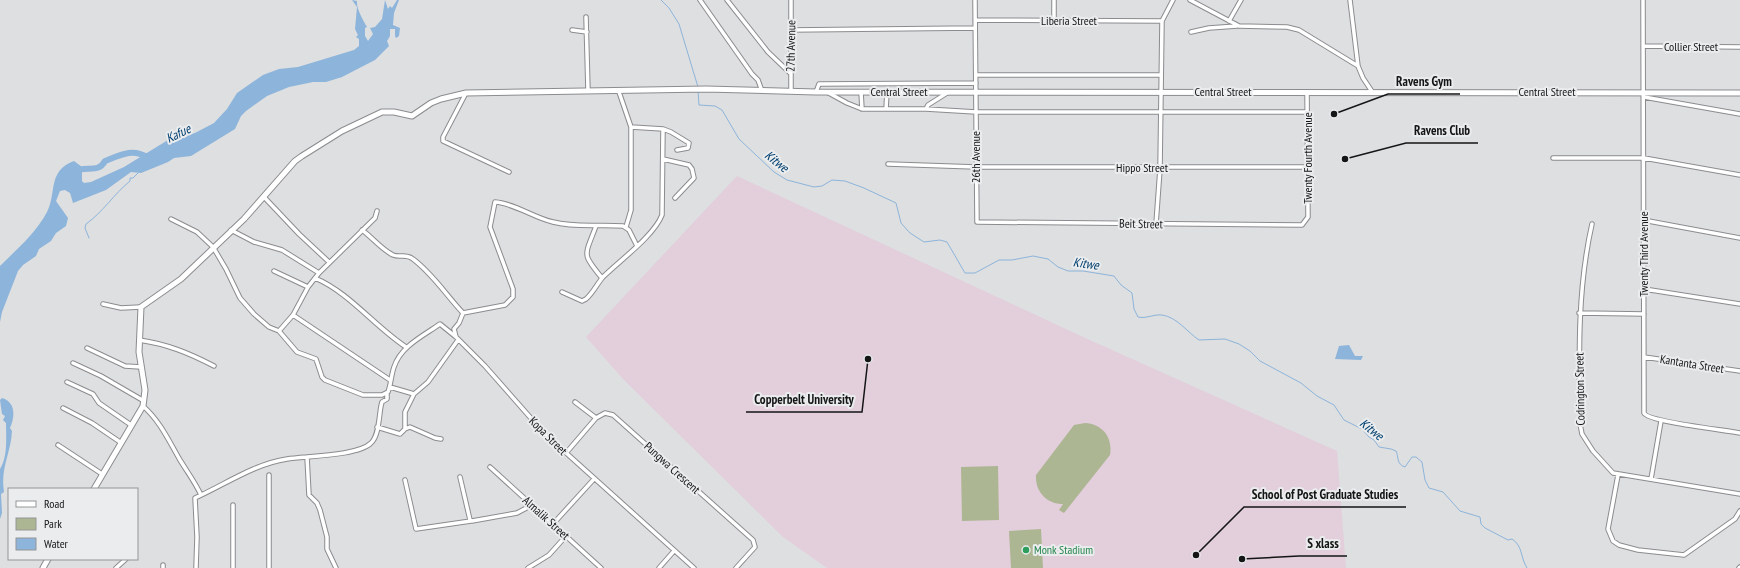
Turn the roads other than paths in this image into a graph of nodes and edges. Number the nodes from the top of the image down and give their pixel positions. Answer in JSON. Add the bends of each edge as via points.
{"nodes":[{"id":1,"x":700,"y":0,"type":"edge"},
{"id":2,"x":727,"y":0,"type":"edge"},
{"id":3,"x":732,"y":0,"type":"edge"},
{"id":4,"x":791,"y":0,"type":"edge"},
{"id":5,"x":975,"y":0,"type":"edge"},
{"id":6,"x":1054,"y":0,"type":"edge"},
{"id":7,"x":1174,"y":0,"type":"edge"},
{"id":8,"x":1190,"y":0,"type":"edge"},
{"id":9,"x":1241,"y":0,"type":"edge"},
{"id":10,"x":1350,"y":0,"type":"edge"},
{"id":11,"x":1643,"y":0,"type":"edge"},
{"id":12,"x":731,"y":5,"type":"junction"},
{"id":13,"x":586,"y":18,"type":"dead end"},
{"id":14,"x":975,"y":20,"type":"junction"},
{"id":15,"x":1054,"y":20,"type":"junction"},
{"id":16,"x":1162,"y":21,"type":"junction"},
{"id":17,"x":1229,"y":21,"type":"junction"},
{"id":18,"x":1238,"y":26,"type":"junction"},
{"id":19,"x":975,"y":28,"type":"junction"},
{"id":20,"x":572,"y":30,"type":"dead end"},
{"id":21,"x":791,"y":30,"type":"junction"},
{"id":22,"x":586,"y":32,"type":"junction"},
{"id":23,"x":1191,"y":32,"type":"dead end"},
{"id":24,"x":1643,"y":46,"type":"junction"},
{"id":25,"x":1740,"y":47,"type":"edge"},
{"id":26,"x":1358,"y":66,"type":"junction"},
{"id":27,"x":790,"y":73,"type":"junction"},
{"id":28,"x":976,"y":75,"type":"junction"},
{"id":29,"x":1160,"y":75,"type":"junction"},
{"id":30,"x":976,"y":83,"type":"junction"},
{"id":31,"x":588,"y":91,"type":"junction"},
{"id":32,"x":762,"y":91,"type":"junction"},
{"id":33,"x":791,"y":91,"type":"junction"},
{"id":34,"x":620,"y":92,"type":"junction"},
{"id":35,"x":816,"y":92,"type":"junction"},
{"id":36,"x":827,"y":92,"type":"junction"},
{"id":37,"x":860,"y":92,"type":"junction"},
{"id":38,"x":887,"y":92,"type":"junction"},
{"id":39,"x":948,"y":92,"type":"junction"},
{"id":40,"x":976,"y":92,"type":"junction"},
{"id":41,"x":1160,"y":92,"type":"junction"},
{"id":42,"x":1308,"y":92,"type":"junction"},
{"id":43,"x":466,"y":93,"type":"junction"},
{"id":44,"x":1372,"y":93,"type":"junction"},
{"id":45,"x":1740,"y":93,"type":"edge"},
{"id":46,"x":1643,"y":95,"type":"junction"},
{"id":47,"x":862,"y":109,"type":"junction"},
{"id":48,"x":886,"y":109,"type":"junction"},
{"id":49,"x":926,"y":109,"type":"junction"},
{"id":50,"x":976,"y":112,"type":"junction"},
{"id":51,"x":1160,"y":112,"type":"junction"},
{"id":52,"x":1307,"y":112,"type":"junction"},
{"id":53,"x":1740,"y":114,"type":"edge"},
{"id":54,"x":631,"y":127,"type":"junction"},
{"id":55,"x":663,"y":129,"type":"junction"},
{"id":56,"x":677,"y":150,"type":"dead end"},
{"id":57,"x":1553,"y":158,"type":"dead end"},
{"id":58,"x":1644,"y":158,"type":"junction"},
{"id":59,"x":663,"y":159,"type":"junction"},
{"id":60,"x":888,"y":164,"type":"dead end"},
{"id":61,"x":1308,"y":167,"type":"junction"},
{"id":62,"x":976,"y":168,"type":"junction"},
{"id":63,"x":1160,"y":168,"type":"junction"},
{"id":64,"x":509,"y":172,"type":"dead end"},
{"id":65,"x":1740,"y":175,"type":"edge"},
{"id":66,"x":264,"y":197,"type":"junction"},
{"id":67,"x":675,"y":198,"type":"dead end"},
{"id":68,"x":377,"y":210,"type":"dead end"},
{"id":69,"x":171,"y":219,"type":"dead end"},
{"id":70,"x":1643,"y":220,"type":"junction"},
{"id":71,"x":977,"y":222,"type":"joint"},
{"id":72,"x":1305,"y":223,"type":"joint"},
{"id":73,"x":1156,"y":224,"type":"junction"},
{"id":74,"x":1592,"y":224,"type":"dead end"},
{"id":75,"x":596,"y":226,"type":"junction"},
{"id":76,"x":626,"y":228,"type":"junction"},
{"id":77,"x":231,"y":230,"type":"junction"},
{"id":78,"x":362,"y":230,"type":"junction"},
{"id":79,"x":1740,"y":238,"type":"edge"},
{"id":80,"x":637,"y":246,"type":"junction"},
{"id":81,"x":213,"y":248,"type":"junction"},
{"id":82,"x":329,"y":262,"type":"junction"},
{"id":83,"x":274,"y":271,"type":"dead end"},
{"id":84,"x":319,"y":273,"type":"junction"},
{"id":85,"x":315,"y":278,"type":"junction"},
{"id":86,"x":602,"y":278,"type":"junction"},
{"id":87,"x":308,"y":287,"type":"junction"},
{"id":88,"x":1644,"y":289,"type":"junction"},
{"id":89,"x":562,"y":292,"type":"dead end"},
{"id":90,"x":103,"y":304,"type":"dead end"},
{"id":91,"x":1740,"y":304,"type":"edge"},
{"id":92,"x":141,"y":307,"type":"junction"},
{"id":93,"x":463,"y":313,"type":"junction"},
{"id":94,"x":1579,"y":313,"type":"junction"},
{"id":95,"x":1644,"y":314,"type":"junction"},
{"id":96,"x":293,"y":315,"type":"junction"},
{"id":97,"x":279,"y":331,"type":"junction"},
{"id":98,"x":457,"y":338,"type":"junction"},
{"id":99,"x":139,"y":340,"type":"junction"},
{"id":100,"x":406,"y":347,"type":"junction"},
{"id":101,"x":87,"y":348,"type":"dead end"},
{"id":102,"x":1644,"y":356,"type":"junction"},
{"id":103,"x":73,"y":363,"type":"dead end"},
{"id":104,"x":214,"y":366,"type":"dead end"},
{"id":105,"x":141,"y":367,"type":"junction"},
{"id":106,"x":1740,"y":371,"type":"edge"},
{"id":107,"x":390,"y":380,"type":"junction"},
{"id":108,"x":67,"y":382,"type":"dead end"},
{"id":109,"x":390,"y":387,"type":"junction"},
{"id":110,"x":388,"y":392,"type":"junction"},
{"id":111,"x":414,"y":394,"type":"junction"},
{"id":112,"x":575,"y":402,"type":"dead end"},
{"id":113,"x":143,"y":403,"type":"junction"},
{"id":114,"x":63,"y":408,"type":"dead end"},
{"id":115,"x":596,"y":418,"type":"junction"},
{"id":116,"x":1661,"y":421,"type":"junction"},
{"id":117,"x":131,"y":425,"type":"junction"},
{"id":118,"x":377,"y":427,"type":"junction"},
{"id":119,"x":405,"y":429,"type":"junction"},
{"id":120,"x":1740,"y":433,"type":"edge"},
{"id":121,"x":441,"y":439,"type":"dead end"},
{"id":122,"x":120,"y":442,"type":"junction"},
{"id":123,"x":58,"y":445,"type":"dead end"},
{"id":124,"x":566,"y":453,"type":"junction"},
{"id":125,"x":307,"y":457,"type":"junction"},
{"id":126,"x":490,"y":468,"type":"dead end"},
{"id":127,"x":102,"y":474,"type":"junction"},
{"id":128,"x":1618,"y":474,"type":"junction"},
{"id":129,"x":269,"y":475,"type":"dead end"},
{"id":130,"x":460,"y":477,"type":"dead end"},
{"id":131,"x":594,"y":479,"type":"junction"},
{"id":132,"x":1651,"y":479,"type":"junction"},
{"id":133,"x":405,"y":480,"type":"dead end"},
{"id":134,"x":95,"y":488,"type":"edge"},
{"id":135,"x":1740,"y":494,"type":"edge"},
{"id":136,"x":201,"y":495,"type":"junction"},
{"id":137,"x":233,"y":505,"type":"dead end"},
{"id":138,"x":532,"y":505,"type":"junction"},
{"id":139,"x":1740,"y":511,"type":"edge"},
{"id":140,"x":471,"y":521,"type":"junction"},
{"id":141,"x":553,"y":524,"type":"junction"},
{"id":142,"x":566,"y":536,"type":"junction"},
{"id":143,"x":674,"y":550,"type":"junction"},
{"id":144,"x":125,"y":560,"type":"edge"},
{"id":145,"x":116,"y":568,"type":"edge"},
{"id":146,"x":196,"y":568,"type":"edge"},
{"id":147,"x":233,"y":568,"type":"edge"},
{"id":148,"x":269,"y":568,"type":"edge"},
{"id":149,"x":336,"y":568,"type":"edge"},
{"id":150,"x":528,"y":568,"type":"edge"},
{"id":151,"x":601,"y":568,"type":"edge"},
{"id":152,"x":659,"y":568,"type":"edge"},
{"id":153,"x":694,"y":568,"type":"edge"},
{"id":154,"x":736,"y":568,"type":"edge"}],
"edges":[{"from":1,"to":32,"type":"street","via":[[758,80]]},
{"from":2,"to":12,"type":"street"},
{"from":3,"to":12,"type":"street"},
{"from":4,"to":21,"type":"street","name":"27th Avenue"},
{"from":5,"to":14,"type":"street","name":"26th Avenue"},
{"from":6,"to":15,"type":"street"},
{"from":7,"to":16,"type":"street"},
{"from":8,"to":17,"type":"street"},
{"from":9,"to":17,"type":"street"},
{"from":10,"to":26,"type":"street"},
{"from":11,"to":24,"type":"street","name":"Twenty Third Avenue"},
{"from":12,"to":27,"type":"street","via":[[768,52]]},
{"from":13,"to":22,"type":"street"},
{"from":14,"to":15,"type":"street","name":"Liberia Street"},
{"from":14,"to":19,"type":"street","name":"26th Avenue"},
{"from":15,"to":16,"type":"street","name":"Liberia Street"},
{"from":16,"to":29,"type":"street"},
{"from":17,"to":18,"type":"street"},
{"from":18,"to":23,"type":"street"},
{"from":18,"to":26,"type":"street","via":[[1294,28]]},
{"from":19,"to":21,"type":"street"},
{"from":19,"to":28,"type":"street","name":"26th Avenue"},
{"from":20,"to":22,"type":"street"},
{"from":21,"to":27,"type":"street","name":"27th Avenue"},
{"from":22,"to":31,"type":"street"},
{"from":24,"to":25,"type":"street","name":"Collier Street"},
{"from":24,"to":46,"type":"street","name":"Twenty Third Avenue"},
{"from":26,"to":44,"type":"street"},
{"from":27,"to":33,"type":"street","name":"27th Avenue"},
{"from":28,"to":29,"type":"street"},
{"from":28,"to":30,"type":"street","name":"26th Avenue"},
{"from":29,"to":41,"type":"street"},
{"from":30,"to":35,"type":"street","via":[[819,84]]},
{"from":30,"to":40,"type":"street","name":"26th Avenue"},
{"from":31,"to":34,"type":"street","name":"Central Street"},
{"from":31,"to":43,"type":"street","name":"Central Street"},
{"from":32,"to":33,"type":"street","name":"Central Street"},
{"from":32,"to":34,"type":"street","name":"Central Street","via":[[690,89]]},
{"from":33,"to":35,"type":"street","name":"Central Street"},
{"from":34,"to":54,"type":"street"},
{"from":35,"to":36,"type":"street","name":"Central Street"},
{"from":36,"to":37,"type":"street","name":"Central Street"},
{"from":36,"to":47,"type":"street","via":[[847,104]]},
{"from":37,"to":38,"type":"street","name":"Central Street"},
{"from":37,"to":47,"type":"street"},
{"from":38,"to":39,"type":"street","name":"Central Street"},
{"from":38,"to":48,"type":"street"},
{"from":39,"to":40,"type":"street","name":"Central Street"},
{"from":39,"to":49,"type":"street","via":[[928,104]]},
{"from":40,"to":41,"type":"street","name":"Central Street"},
{"from":40,"to":50,"type":"street","name":"26th Avenue"},
{"from":41,"to":42,"type":"street","name":"Central Street"},
{"from":41,"to":51,"type":"street"},
{"from":42,"to":44,"type":"street","name":"Central Street"},
{"from":42,"to":52,"type":"street","name":"Twenty Fourth Avenue"},
{"from":43,"to":64,"type":"street","via":[[443,141]]},
{"from":43,"to":66,"type":"street","name":"Central Street","via":[[431,103],[412,116],[382,112],[342,131],[294,161]]},
{"from":44,"to":46,"type":"street","name":"Central Street"},
{"from":45,"to":46,"type":"street","name":"Central Street"},
{"from":46,"to":53,"type":"street"},
{"from":46,"to":58,"type":"street","name":"Twenty Third Avenue"},
{"from":47,"to":48,"type":"street"},
{"from":48,"to":49,"type":"street"},
{"from":49,"to":50,"type":"street"},
{"from":50,"to":51,"type":"street"},
{"from":50,"to":62,"type":"street","name":"26th Avenue"},
{"from":51,"to":52,"type":"street"},
{"from":51,"to":63,"type":"street"},
{"from":52,"to":61,"type":"street","name":"Twenty Fourth Avenue"},
{"from":54,"to":55,"type":"street"},
{"from":54,"to":76,"type":"street","via":[[631,210]]},
{"from":55,"to":56,"type":"street","via":[[688,143],[688,148]]},
{"from":55,"to":59,"type":"street"},
{"from":57,"to":58,"type":"street"},
{"from":58,"to":65,"type":"street"},
{"from":58,"to":70,"type":"street","name":"Twenty Third Avenue"},
{"from":59,"to":67,"type":"street","via":[[690,165],[694,174]]},
{"from":59,"to":80,"type":"street","via":[[662,215]]},
{"from":60,"to":62,"type":"street","name":"Hippo Street"},
{"from":61,"to":63,"type":"street","name":"Hippo Street"},
{"from":61,"to":72,"type":"street","name":"Twenty Fourth Avenue","via":[[1308,217]]},
{"from":62,"to":63,"type":"street","name":"Hippo Street"},
{"from":62,"to":71,"type":"street","name":"26th Avenue"},
{"from":63,"to":73,"type":"street"},
{"from":66,"to":77,"type":"street","name":"Central Street"},
{"from":66,"to":82,"type":"street"},
{"from":68,"to":78,"type":"street","via":[[375,218]]},
{"from":69,"to":81,"type":"street","via":[[197,232]]},
{"from":70,"to":79,"type":"street"},
{"from":70,"to":88,"type":"street","name":"Twenty Third Avenue"},
{"from":71,"to":73,"type":"street","name":"Beit Street"},
{"from":72,"to":73,"type":"street","name":"Beit Street","via":[[1299,226]]},
{"from":74,"to":94,"type":"street","name":"Codrington Street"},
{"from":75,"to":76,"type":"street"},
{"from":75,"to":86,"type":"street","via":[[587,251],[587,259]]},
{"from":75,"to":93,"type":"street","via":[[550,222],[505,203],[495,202],[490,228],[513,289],[513,297],[505,305]]},
{"from":76,"to":80,"type":"street"},
{"from":77,"to":81,"type":"street","name":"Central Street"},
{"from":77,"to":84,"type":"street","via":[[254,242],[282,250]]},
{"from":78,"to":82,"type":"street"},
{"from":78,"to":93,"type":"street","via":[[393,255],[407,255],[415,261]]},
{"from":80,"to":86,"type":"street"},
{"from":81,"to":92,"type":"street","name":"Central Street","via":[[181,279]]},
{"from":81,"to":97,"type":"street","via":[[244,303],[262,322]]},
{"from":82,"to":84,"type":"street"},
{"from":83,"to":87,"type":"street"},
{"from":84,"to":85,"type":"street"},
{"from":85,"to":87,"type":"street"},
{"from":85,"to":100,"type":"street","via":[[336,288],[383,331]]},
{"from":86,"to":89,"type":"street","via":[[590,295],[582,301]]},
{"from":87,"to":96,"type":"street"},
{"from":88,"to":91,"type":"street"},
{"from":88,"to":95,"type":"street","name":"Twenty Third Avenue"},
{"from":90,"to":92,"type":"street","via":[[121,308]]},
{"from":92,"to":99,"type":"street"},
{"from":93,"to":98,"type":"street","via":[[454,329]]},
{"from":94,"to":95,"type":"street"},
{"from":94,"to":128,"type":"street","name":"Codrington Street","via":[[1580,429],[1593,451],[1610,470]]},
{"from":95,"to":102,"type":"street","name":"Twenty Third Avenue"},
{"from":96,"to":97,"type":"street"},
{"from":96,"to":107,"type":"street"},
{"from":97,"to":110,"type":"street","via":[[297,352],[316,358],[325,380],[363,394],[382,395]]},
{"from":98,"to":100,"type":"street","name":"Kopa Street","via":[[440,324]]},
{"from":98,"to":111,"type":"street","via":[[428,382]]},
{"from":98,"to":124,"type":"street","name":"Kopa Street","via":[[498,380],[533,422]]},
{"from":99,"to":104,"type":"street","via":[[158,342],[183,350]]},
{"from":99,"to":105,"type":"street"},
{"from":100,"to":107,"type":"street","via":[[395,363]]},
{"from":101,"to":105,"type":"street","via":[[125,366]]},
{"from":102,"to":106,"type":"street","name":"Kantanta Street"},
{"from":102,"to":116,"type":"street","name":"Twenty Third Avenue","via":[[1645,416]]},
{"from":103,"to":113,"type":"street","via":[[102,376]]},
{"from":105,"to":113,"type":"street","via":[[145,390]]},
{"from":107,"to":109,"type":"street"},
{"from":108,"to":117,"type":"street","via":[[93,394],[98,403]]},
{"from":109,"to":110,"type":"street"},
{"from":109,"to":111,"type":"street"},
{"from":110,"to":118,"type":"street","via":[[387,399],[382,402]]},
{"from":111,"to":119,"type":"street","via":[[405,412]]},
{"from":112,"to":115,"type":"street"},
{"from":113,"to":117,"type":"street"},
{"from":113,"to":136,"type":"street","via":[[156,419]]},
{"from":114,"to":122,"type":"street"},
{"from":115,"to":124,"type":"street"},
{"from":115,"to":154,"type":"street","name":"Pungwa Crescent","via":[[605,413],[613,415],[753,540],[755,547]]},
{"from":116,"to":120,"type":"street"},
{"from":116,"to":132,"type":"street"},
{"from":117,"to":122,"type":"street"},
{"from":118,"to":119,"type":"street","via":[[400,434]]},
{"from":118,"to":125,"type":"street","via":[[372,442],[364,448]]},
{"from":119,"to":121,"type":"street","via":[[410,427]]},
{"from":122,"to":127,"type":"street"},
{"from":123,"to":127,"type":"street"},
{"from":124,"to":131,"type":"street","name":"Kopa Street"},
{"from":125,"to":136,"type":"street","via":[[271,462],[254,468]]},
{"from":125,"to":149,"type":"street","via":[[309,495],[320,510],[327,549]]},
{"from":126,"to":138,"type":"street","name":"Almalik Street"},
{"from":127,"to":134,"type":"street"},
{"from":128,"to":132,"type":"street"},
{"from":128,"to":139,"type":"street","via":[[1608,528],[1613,540],[1619,545],[1638,550],[1684,555],[1735,519]]},
{"from":129,"to":148,"type":"street"},
{"from":130,"to":140,"type":"street"},
{"from":131,"to":141,"type":"street"},
{"from":131,"to":143,"type":"street","name":"Kopa Street"},
{"from":132,"to":135,"type":"street"},
{"from":133,"to":140,"type":"street","via":[[416,529]]},
{"from":136,"to":146,"type":"street","via":[[195,498],[194,504]]},
{"from":137,"to":147,"type":"street"},
{"from":138,"to":140,"type":"street","via":[[517,513]]},
{"from":138,"to":141,"type":"street","name":"Almalik Street"},
{"from":141,"to":142,"type":"street","name":"Almalik Street"},
{"from":142,"to":150,"type":"street","via":[[549,555]]},
{"from":142,"to":151,"type":"street","name":"Almalik Street"},
{"from":143,"to":152,"type":"street"},
{"from":143,"to":153,"type":"street","name":"Kopa Street"},
{"from":144,"to":145,"type":"street"}]}
